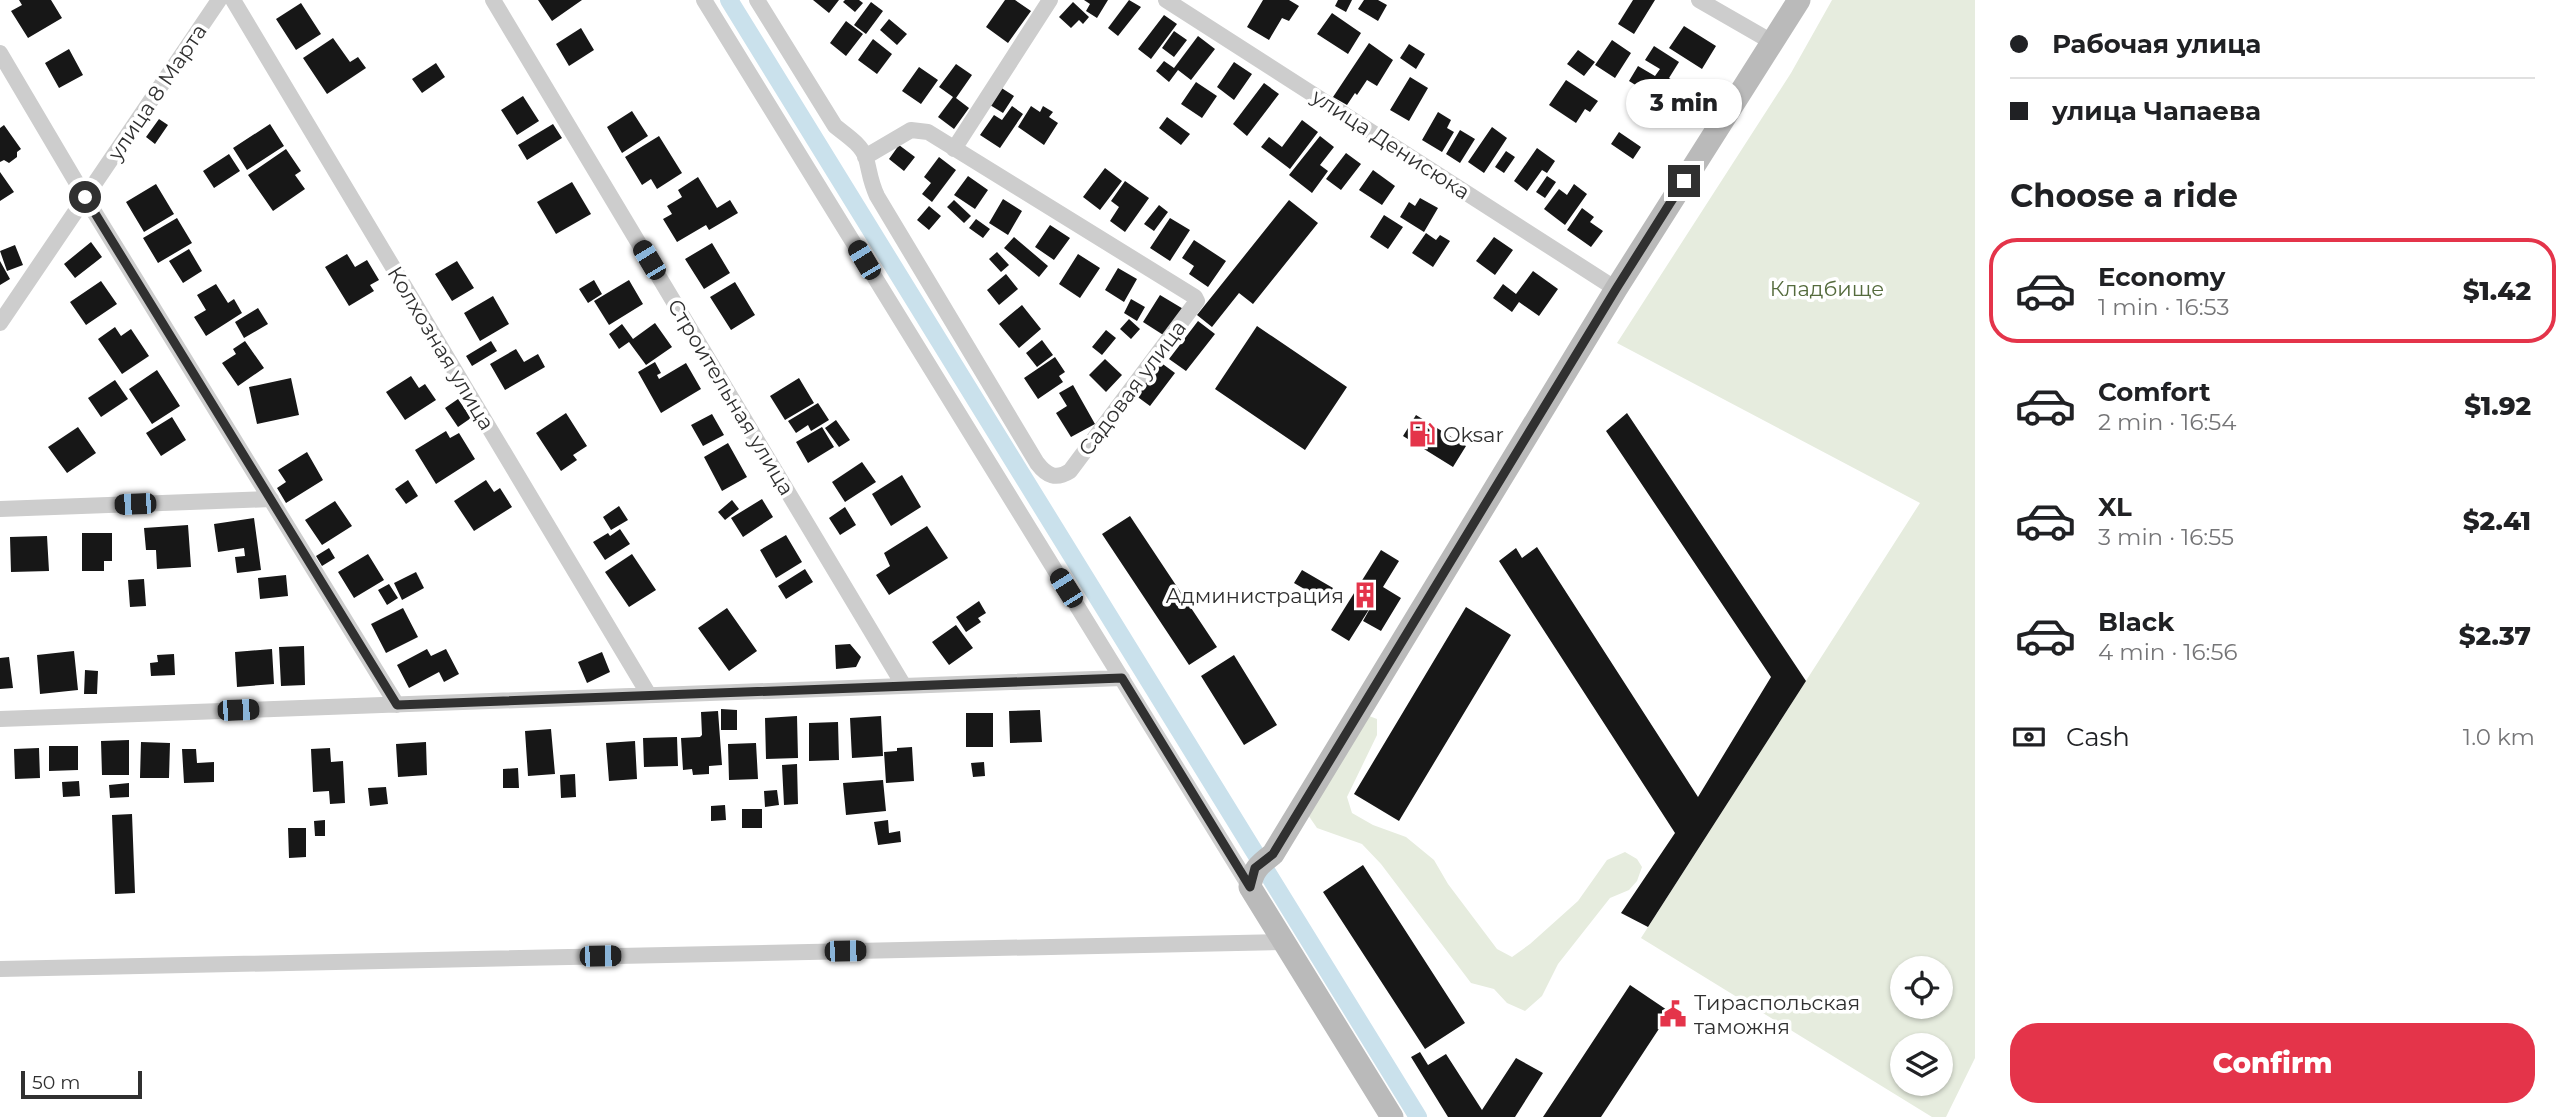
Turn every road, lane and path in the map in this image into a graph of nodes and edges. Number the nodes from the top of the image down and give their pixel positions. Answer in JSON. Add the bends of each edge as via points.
{"nodes":[{"id":1,"x":219,"y":0,"type":"edge"},
{"id":2,"x":233,"y":0,"type":"edge"},
{"id":3,"x":493,"y":0,"type":"edge"},
{"id":4,"x":704,"y":0,"type":"edge"},
{"id":5,"x":757,"y":0,"type":"edge"},
{"id":6,"x":1050,"y":0,"type":"edge"},
{"id":7,"x":1166,"y":0,"type":"edge"},
{"id":8,"x":1699,"y":0,"type":"edge"},
{"id":9,"x":1799,"y":0,"type":"edge"},
{"id":10,"x":1772,"y":42,"type":"junction"},
{"id":11,"x":0,"y":53,"type":"edge"},
{"id":12,"x":954,"y":149,"type":"junction"},
{"id":13,"x":865,"y":157,"type":"junction"},
{"id":14,"x":85,"y":197,"type":"junction"},
{"id":15,"x":1616,"y":289,"type":"junction"},
{"id":16,"x":0,"y":323,"type":"edge"},
{"id":17,"x":271,"y":499,"type":"junction"},
{"id":18,"x":0,"y":509,"type":"edge"},
{"id":19,"x":1122,"y":678,"type":"junction"},
{"id":20,"x":904,"y":686,"type":"junction"},
{"id":21,"x":649,"y":695,"type":"junction"},
{"id":22,"x":397,"y":705,"type":"junction"},
{"id":23,"x":0,"y":719,"type":"edge"},
{"id":24,"x":1259,"y":870,"type":"junction"},
{"id":25,"x":1284,"y":942,"type":"junction"},
{"id":26,"x":0,"y":969,"type":"edge"},
{"id":27,"x":1391,"y":1117,"type":"edge"}],
"edges":[{"from":1,"to":14,"type":"street","name":"улица 8 Марта"},
{"from":2,"to":21,"type":"street","name":"Колхозная улица"},
{"from":3,"to":20,"type":"street","name":"Строительная улица"},
{"from":4,"to":19,"type":"street"},
{"from":5,"to":13,"type":"street","name":"Садовая улица","via":[[835,126],[854,140]]},
{"from":6,"to":12,"type":"street"},
{"from":7,"to":15,"type":"street","name":"улица Денисюка"},
{"from":8,"to":10,"type":"street"},
{"from":9,"to":10,"type":"street"},
{"from":10,"to":15,"type":"street"},
{"from":11,"to":14,"type":"street"},
{"from":12,"to":13,"type":"street","name":"Садовая улица","via":[[928,132],[911,130]]},
{"from":12,"to":13,"type":"street","name":"Садовая улица","via":[[1192,293],[1197,301],[1062,476],[1045,473],[1037,463],[877,196]]},
{"from":14,"to":16,"type":"street","name":"улица 8 Марта"},
{"from":14,"to":17,"type":"street"},
{"from":15,"to":24,"type":"street"},
{"from":17,"to":18,"type":"street"},
{"from":17,"to":22,"type":"street"},
{"from":19,"to":20,"type":"street"},
{"from":19,"to":24,"type":"street"},
{"from":20,"to":21,"type":"street"},
{"from":21,"to":22,"type":"street"},
{"from":22,"to":23,"type":"street"},
{"from":24,"to":25,"type":"street"},
{"from":25,"to":26,"type":"street"},
{"from":25,"to":27,"type":"street"}]}
